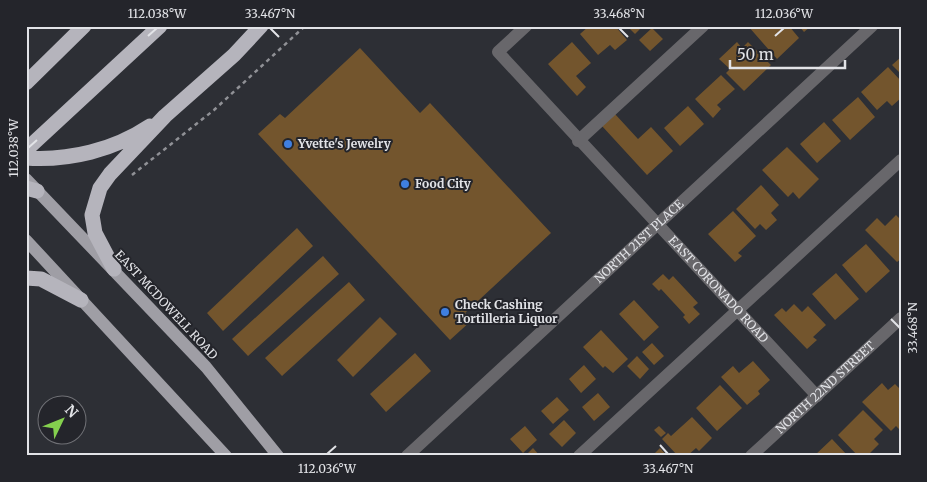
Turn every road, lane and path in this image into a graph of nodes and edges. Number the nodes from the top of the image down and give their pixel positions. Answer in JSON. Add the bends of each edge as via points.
{"nodes":[{"id":1,"x":84,"y":26,"type":"edge"},
{"id":2,"x":160,"y":26,"type":"edge"},
{"id":3,"x":261,"y":26,"type":"edge"},
{"id":4,"x":305,"y":26,"type":"edge"},
{"id":5,"x":526,"y":26,"type":"edge"},
{"id":6,"x":703,"y":26,"type":"edge"},
{"id":7,"x":872,"y":26,"type":"edge"},
{"id":8,"x":26,"y":83,"type":"edge"},
{"id":9,"x":165,"y":116,"type":"junction"},
{"id":10,"x":578,"y":141,"type":"junction"},
{"id":11,"x":26,"y":150,"type":"edge"},
{"id":12,"x":26,"y":158,"type":"edge"},
{"id":13,"x":901,"y":160,"type":"edge"},
{"id":14,"x":130,"y":176,"type":"dead end"},
{"id":15,"x":26,"y":179,"type":"edge"},
{"id":16,"x":32,"y":189,"type":"edge"},
{"id":17,"x":657,"y":223,"type":"junction"},
{"id":18,"x":26,"y":240,"type":"edge"},
{"id":19,"x":114,"y":270,"type":"junction"},
{"id":20,"x":26,"y":278,"type":"edge"},
{"id":21,"x":82,"y":300,"type":"junction"},
{"id":22,"x":737,"y":310,"type":"junction"},
{"id":23,"x":901,"y":318,"type":"edge"},
{"id":24,"x":817,"y":396,"type":"junction"},
{"id":25,"x":226,"y":456,"type":"edge"},
{"id":26,"x":278,"y":456,"type":"edge"},
{"id":27,"x":407,"y":456,"type":"edge"},
{"id":28,"x":579,"y":456,"type":"edge"},
{"id":29,"x":751,"y":456,"type":"edge"}],
"edges":[{"from":1,"to":8,"type":"highway"},
{"from":2,"to":11,"type":"highway"},
{"from":3,"to":9,"type":"highway","via":[[234,55]]},
{"from":4,"to":14,"type":"path","via":[[214,110]]},
{"from":5,"to":10,"type":"street","name":"EAST CORONADO ROAD","via":[[498,52]]},
{"from":6,"to":10,"type":"street"},
{"from":7,"to":17,"type":"street","name":"NORTH 21ST PLACE"},
{"from":9,"to":12,"type":"highway","via":[[142,132],[110,147],[84,154]]},
{"from":9,"to":19,"type":"highway","via":[[110,174],[95,201],[92,215],[95,233]]},
{"from":10,"to":17,"type":"street","name":"EAST CORONADO ROAD"},
{"from":13,"to":22,"type":"street"},
{"from":15,"to":16,"type":"main road","name":"EAST MCDOWELL ROAD"},
{"from":16,"to":19,"type":"main road","name":"EAST MCDOWELL ROAD"},
{"from":17,"to":22,"type":"street","name":"EAST CORONADO ROAD"},
{"from":17,"to":27,"type":"street","name":"NORTH 21ST PLACE"},
{"from":18,"to":21,"type":"main road"},
{"from":19,"to":26,"type":"main road","name":"EAST MCDOWELL ROAD","via":[[206,367]]},
{"from":20,"to":21,"type":"highway","via":[[41,279]]},
{"from":21,"to":25,"type":"main road"},
{"from":22,"to":24,"type":"street","name":"EAST CORONADO ROAD"},
{"from":22,"to":28,"type":"street"},
{"from":23,"to":24,"type":"street","name":"NORTH 22ND STREET"},
{"from":24,"to":29,"type":"street","name":"NORTH 22ND STREET"}]}
